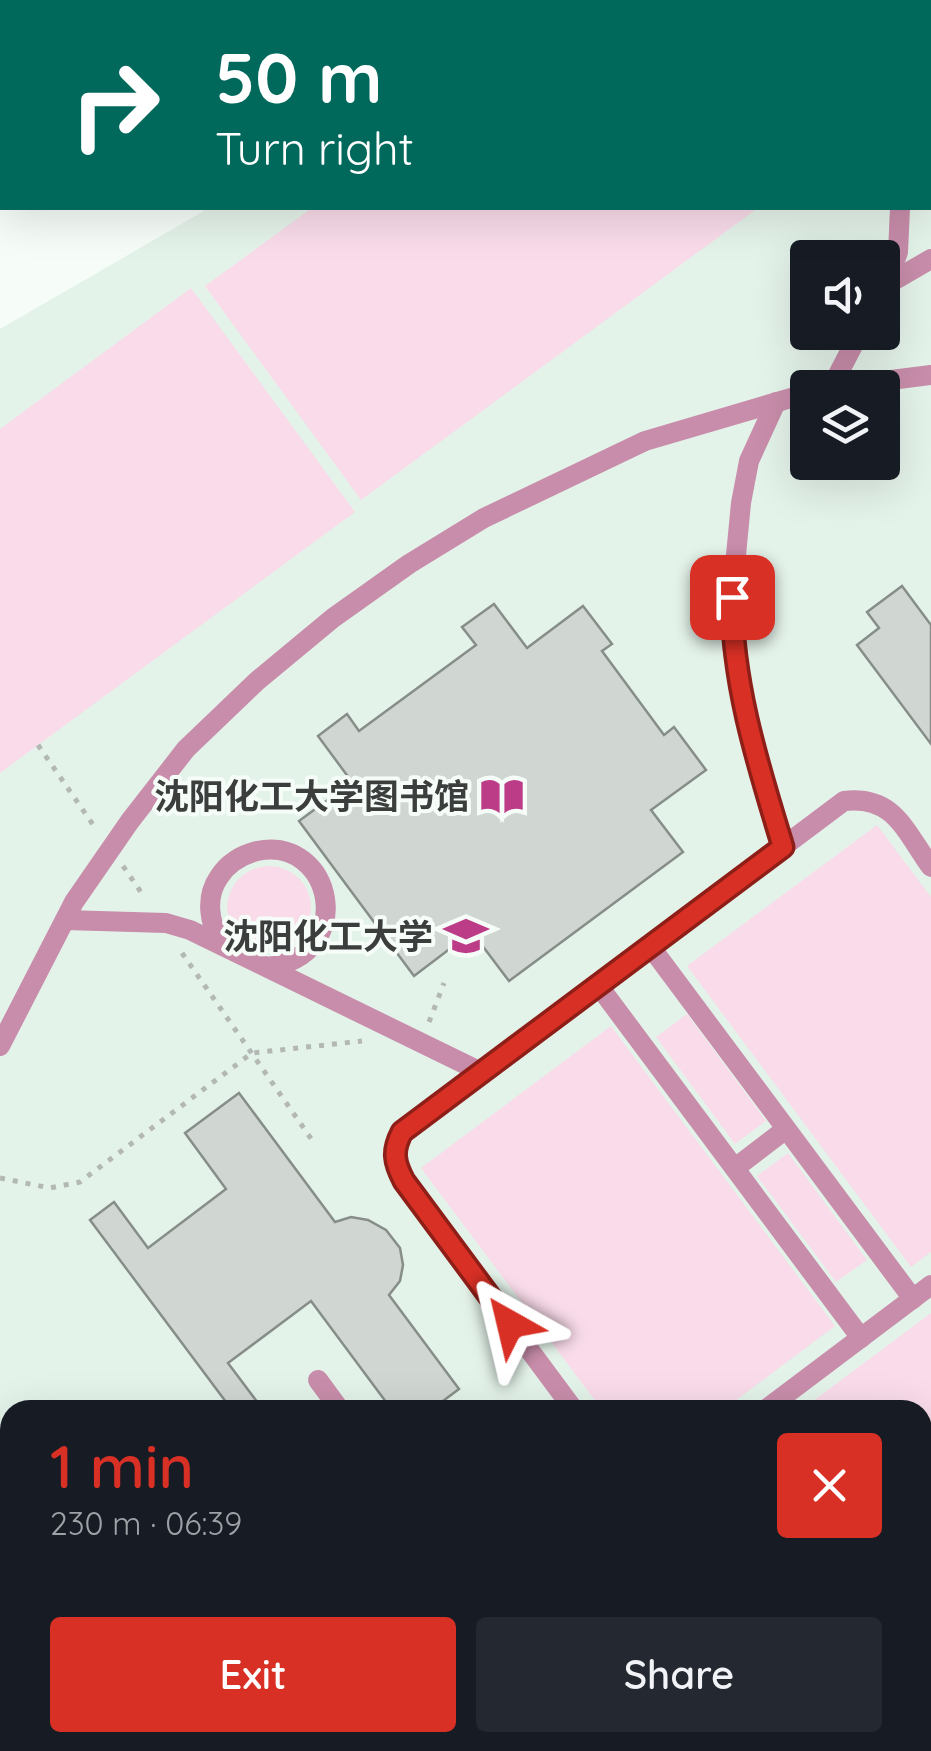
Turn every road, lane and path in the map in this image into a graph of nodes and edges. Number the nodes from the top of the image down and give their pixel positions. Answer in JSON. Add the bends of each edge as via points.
{"nodes":[{"id":1,"x":900,"y":210,"type":"edge"},
{"id":2,"x":899,"y":240,"type":"edge"},
{"id":3,"x":931,"y":259,"type":"edge"},
{"id":4,"x":900,"y":278,"type":"edge"},
{"id":5,"x":931,"y":375,"type":"edge"},
{"id":6,"x":900,"y":379,"type":"edge"},
{"id":7,"x":790,"y":398,"type":"edge"},
{"id":8,"x":776,"y":402,"type":"junction"},
{"id":9,"x":783,"y":847,"type":"junction"},
{"id":10,"x":931,"y":867,"type":"edge"},
{"id":11,"x":64,"y":920,"type":"junction"},
{"id":12,"x":221,"y":943,"type":"junction"},
{"id":13,"x":650,"y":946,"type":"junction"},
{"id":14,"x":267,"y":967,"type":"junction"},
{"id":15,"x":444,"y":983,"type":"dead end"},
{"id":16,"x":598,"y":985,"type":"junction"},
{"id":17,"x":412,"y":1039,"type":"junction"},
{"id":18,"x":0,"y":1046,"type":"edge"},
{"id":19,"x":481,"y":1072,"type":"junction"},
{"id":20,"x":786,"y":1129,"type":"junction"},
{"id":21,"x":735,"y":1168,"type":"junction"},
{"id":22,"x":0,"y":1178,"type":"edge"},
{"id":23,"x":931,"y":1285,"type":"edge"},
{"id":24,"x":913,"y":1299,"type":"junction"},
{"id":25,"x":861,"y":1338,"type":"junction"},
{"id":26,"x":318,"y":1380,"type":"dead end"},
{"id":27,"x":333,"y":1400,"type":"edge"},
{"id":28,"x":567,"y":1400,"type":"edge"},
{"id":29,"x":778,"y":1400,"type":"edge"}],
"edges":[{"from":1,"to":2,"type":"street"},
{"from":3,"to":4,"type":"street"},
{"from":5,"to":6,"type":"street"},
{"from":7,"to":8,"type":"street"},
{"from":8,"to":9,"type":"street","via":[[749,461],[732,629],[743,706]]},
{"from":8,"to":11,"type":"street","via":[[645,441],[484,518],[332,618],[186,750]]},
{"from":9,"to":10,"type":"street","via":[[844,801],[862,799],[893,815]]},
{"from":9,"to":13,"type":"street"},
{"from":11,"to":12,"type":"street","via":[[166,923]]},
{"from":11,"to":18,"type":"street"},
{"from":12,"to":14,"type":"street"},
{"from":12,"to":14,"type":"street","via":[[210,919],[216,880],[246,854],[286,852],[303,861],[325,892],[324,929],[300,958]]},
{"from":13,"to":16,"type":"street"},
{"from":13,"to":20,"type":"street"},
{"from":14,"to":17,"type":"street"},
{"from":15,"to":17,"type":"path"},
{"from":16,"to":19,"type":"street"},
{"from":16,"to":21,"type":"street"},
{"from":17,"to":19,"type":"street"},
{"from":17,"to":22,"type":"path","via":[[252,1054],[80,1182],[50,1188]]},
{"from":19,"to":28,"type":"street","via":[[402,1132],[395,1164]]},
{"from":20,"to":21,"type":"street"},
{"from":20,"to":24,"type":"street"},
{"from":21,"to":25,"type":"street"},
{"from":23,"to":24,"type":"street"},
{"from":24,"to":25,"type":"street"},
{"from":25,"to":29,"type":"street"},
{"from":26,"to":27,"type":"street"}]}
